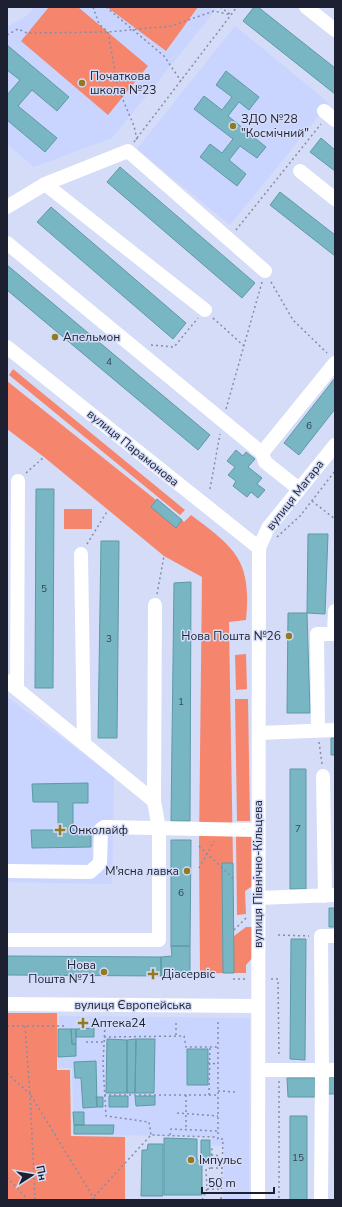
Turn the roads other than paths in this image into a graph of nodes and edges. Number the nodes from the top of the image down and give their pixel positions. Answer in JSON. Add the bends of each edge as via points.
{"nodes":[{"id":1,"x":306,"y":7,"type":"edge"},
{"id":2,"x":335,"y":30,"type":"edge"},
{"id":3,"x":300,"y":172,"type":"dead end"},
{"id":4,"x":45,"y":184,"type":"junction"},
{"id":5,"x":335,"y":200,"type":"edge"},
{"id":6,"x":7,"y":207,"type":"edge"},
{"id":7,"x":7,"y":243,"type":"edge"},
{"id":8,"x":265,"y":271,"type":"road end"},
{"id":9,"x":204,"y":310,"type":"road end"},
{"id":10,"x":9,"y":352,"type":"edge"},
{"id":11,"x":332,"y":359,"type":"edge"},
{"id":12,"x":335,"y":445,"type":"edge"},
{"id":13,"x":262,"y":453,"type":"junction"},
{"id":14,"x":18,"y":481,"type":"road end"},
{"id":15,"x":299,"y":489,"type":"junction"},
{"id":16,"x":259,"y":548,"type":"junction"},
{"id":17,"x":80,"y":554,"type":"road end"},
{"id":18,"x":155,"y":605,"type":"road end"},
{"id":19,"x":335,"y":611,"type":"edge"},
{"id":20,"x":12,"y":684,"type":"edge"},
{"id":21,"x":318,"y":730,"type":"junction"},
{"id":22,"x":335,"y":730,"type":"edge"},
{"id":23,"x":259,"y":733,"type":"junction"},
{"id":24,"x":84,"y":744,"type":"junction"},
{"id":25,"x":323,"y":776,"type":"road end"},
{"id":26,"x":154,"y":801,"type":"junction"},
{"id":27,"x":159,"y":829,"type":"junction"},
{"id":28,"x":258,"y":830,"type":"junction"},
{"id":29,"x":7,"y":871,"type":"edge"},
{"id":30,"x":330,"y":896,"type":"edge"},
{"id":31,"x":258,"y":898,"type":"junction"},
{"id":32,"x":335,"y":936,"type":"edge"},
{"id":33,"x":7,"y":940,"type":"edge"},
{"id":34,"x":7,"y":1004,"type":"edge"},
{"id":35,"x":258,"y":1006,"type":"junction"},
{"id":36,"x":258,"y":1070,"type":"junction"},
{"id":37,"x":328,"y":1070,"type":"edge"},
{"id":38,"x":258,"y":1200,"type":"edge"},
{"id":39,"x":322,"y":1200,"type":"edge"}],
"edges":[{"from":1,"to":2,"type":"street"},
{"from":3,"to":5,"type":"street"},
{"from":4,"to":6,"type":"street"},
{"from":4,"to":8,"type":"street","via":[[134,149]]},
{"from":4,"to":9,"type":"street"},
{"from":7,"to":13,"type":"street"},
{"from":10,"to":16,"type":"street","name":"вулиця Парамонова"},
{"from":11,"to":13,"type":"street"},
{"from":12,"to":15,"type":"street","name":"вулиця Магара"},
{"from":13,"to":15,"type":"street","via":[[265,462]]},
{"from":14,"to":20,"type":"street"},
{"from":15,"to":16,"type":"street","name":"вулиця Магара","via":[[268,528]]},
{"from":16,"to":23,"type":"street","name":"вулиця Північно-Кільцева"},
{"from":17,"to":24,"type":"street"},
{"from":18,"to":26,"type":"street"},
{"from":19,"to":21,"type":"street","via":[[334,634],[317,634]]},
{"from":20,"to":24,"type":"street"},
{"from":21,"to":22,"type":"street"},
{"from":21,"to":23,"type":"street"},
{"from":23,"to":28,"type":"street","name":"вулиця Північно-Кільцева"},
{"from":24,"to":26,"type":"street"},
{"from":25,"to":30,"type":"street"},
{"from":26,"to":27,"type":"street"},
{"from":27,"to":28,"type":"street"},
{"from":27,"to":29,"type":"street","via":[[104,827],[101,829],[100,863],[90,872]]},
{"from":27,"to":33,"type":"street","via":[[159,940]]},
{"from":28,"to":31,"type":"street","name":"вулиця Північно-Кільцева"},
{"from":30,"to":31,"type":"street"},
{"from":31,"to":35,"type":"street","name":"вулиця Північно-Кільцева"},
{"from":32,"to":37,"type":"street","via":[[321,936]]},
{"from":34,"to":35,"type":"street","name":"вулиця Європейська"},
{"from":35,"to":36,"type":"street","name":"вулиця Північно-Кільцева"},
{"from":36,"to":37,"type":"street"},
{"from":36,"to":38,"type":"street","name":"вулиця Північно-Кільцева"},
{"from":37,"to":39,"type":"street"}]}
